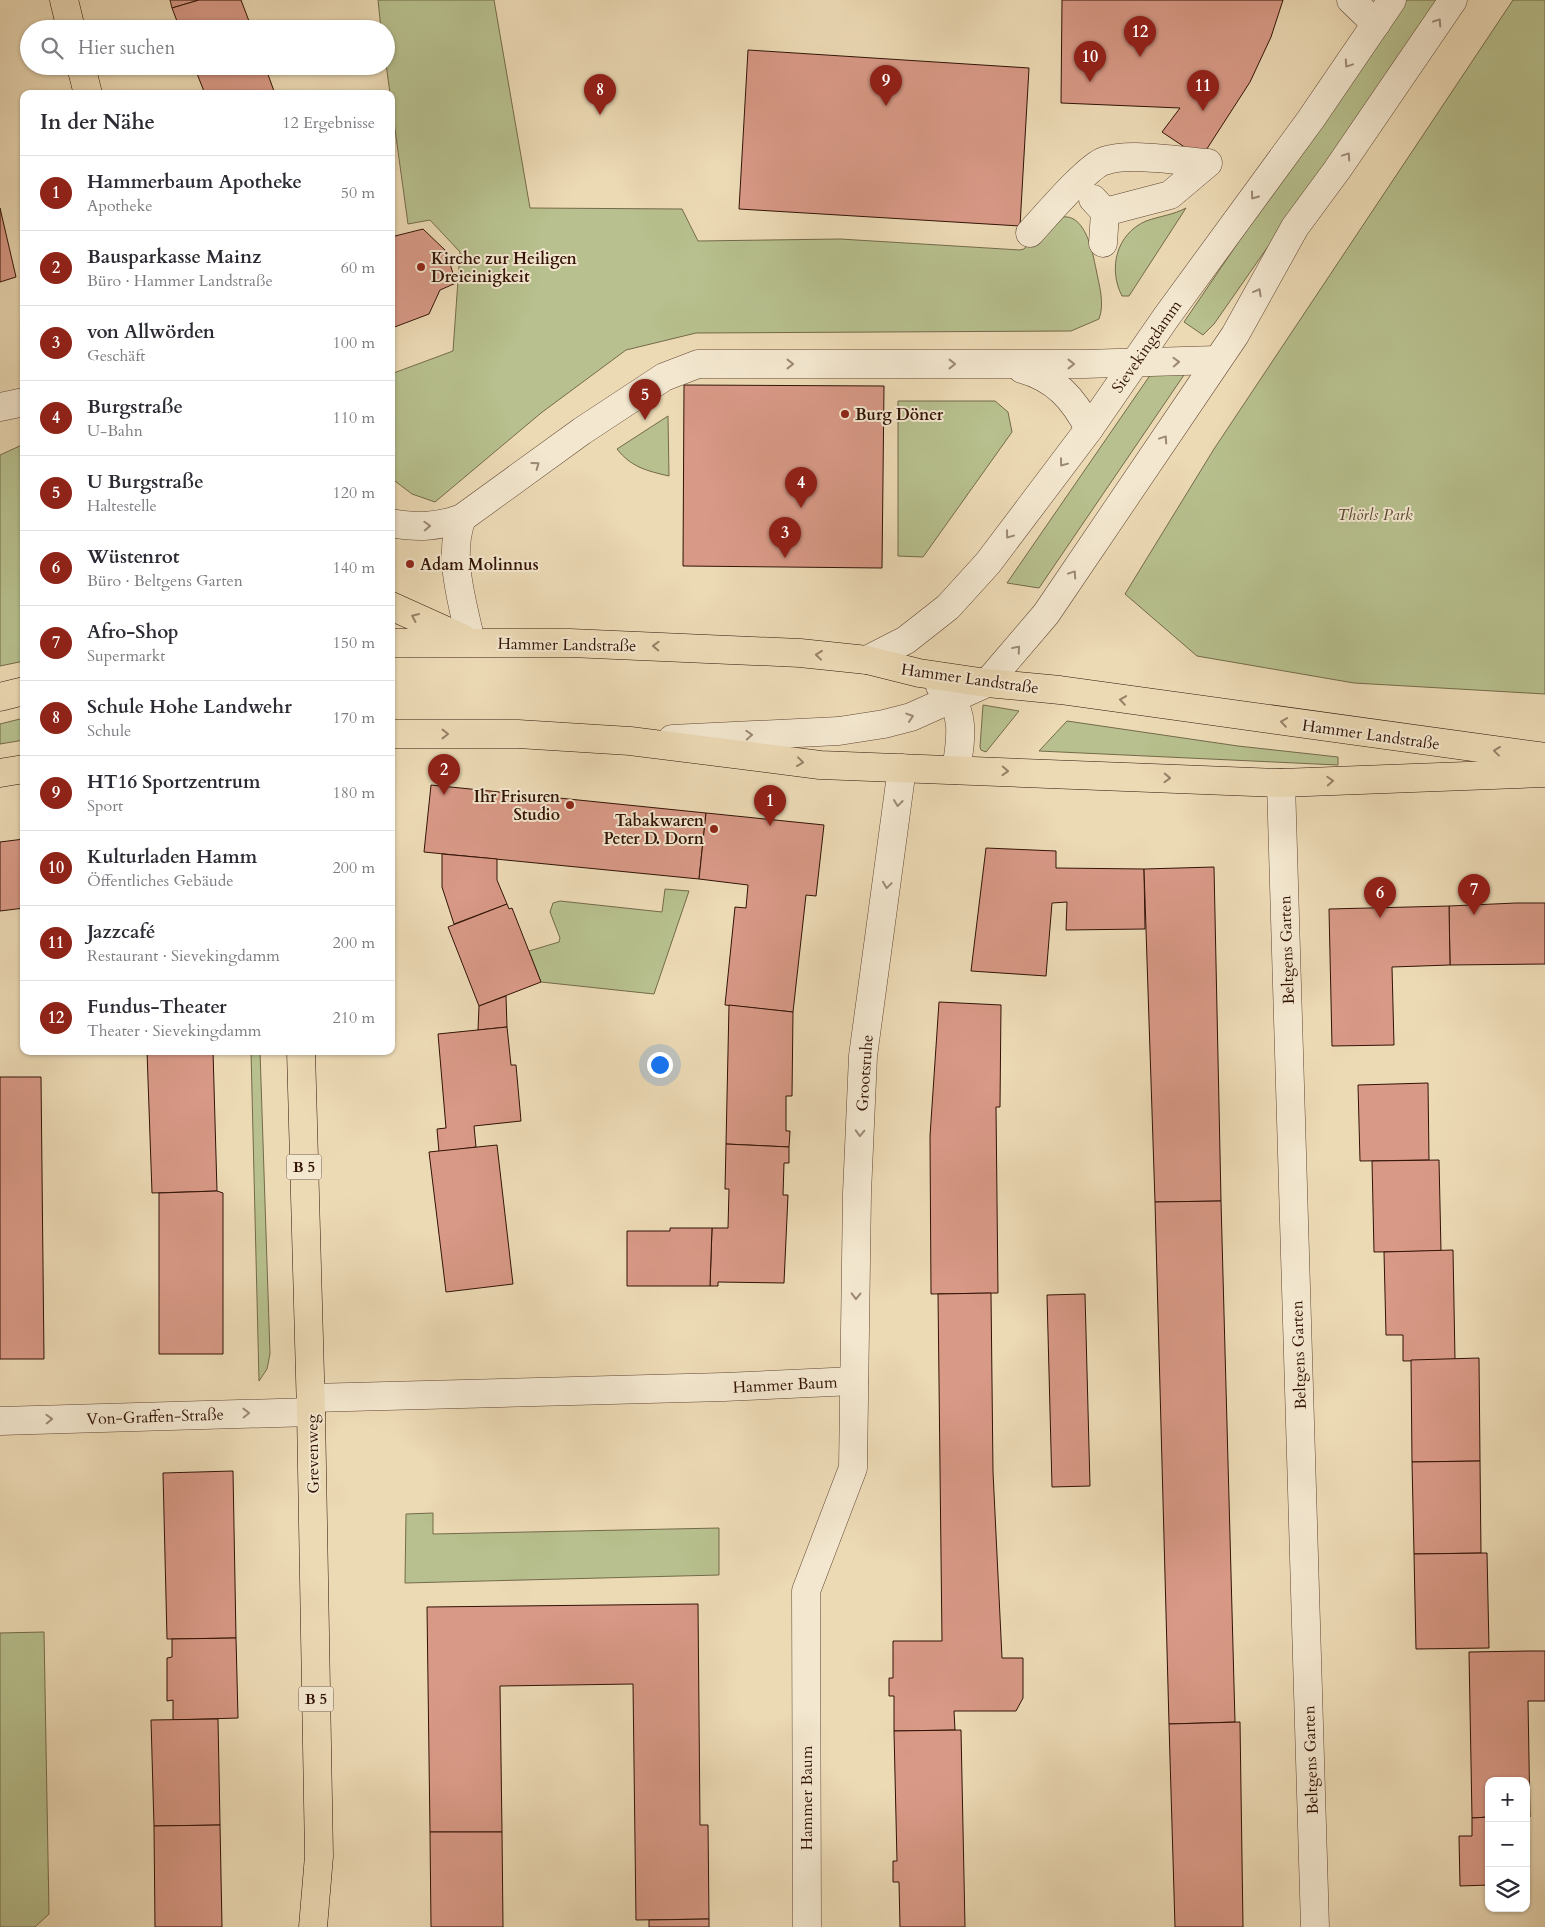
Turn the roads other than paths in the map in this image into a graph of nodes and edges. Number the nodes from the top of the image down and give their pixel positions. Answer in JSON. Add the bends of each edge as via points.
{"nodes":[{"id":1,"x":64,"y":0,"type":"edge"},
{"id":2,"x":1352,"y":0,"type":"edge"},
{"id":3,"x":1392,"y":0,"type":"edge"},
{"id":4,"x":1453,"y":0,"type":"edge"},
{"id":5,"x":69,"y":20,"type":"edge"},
{"id":6,"x":1376,"y":24,"type":"junction"},
{"id":7,"x":83,"y":75,"type":"edge"},
{"id":8,"x":87,"y":90,"type":"edge"},
{"id":9,"x":1078,"y":182,"type":"junction"},
{"id":10,"x":1105,"y":212,"type":"junction"},
{"id":11,"x":1030,"y":233,"type":"dead end"},
{"id":12,"x":1103,"y":243,"type":"dead end"},
{"id":13,"x":1217,"y":360,"type":"junction"},
{"id":14,"x":1134,"y":363,"type":"junction"},
{"id":15,"x":1005,"y":364,"type":"junction"},
{"id":16,"x":20,"y":403,"type":"edge"},
{"id":17,"x":0,"y":407,"type":"edge"},
{"id":18,"x":1089,"y":429,"type":"junction"},
{"id":19,"x":462,"y":518,"type":"junction"},
{"id":20,"x":395,"y":523,"type":"edge"},
{"id":21,"x":395,"y":608,"type":"edge"},
{"id":22,"x":471,"y":642,"type":"junction"},
{"id":23,"x":395,"y":643,"type":"edge"},
{"id":24,"x":867,"y":660,"type":"junction"},
{"id":25,"x":919,"y":673,"type":"junction"},
{"id":26,"x":987,"y":683,"type":"junction"},
{"id":27,"x":20,"y":692,"type":"edge"},
{"id":28,"x":0,"y":697,"type":"edge"},
{"id":29,"x":952,"y":699,"type":"junction"},
{"id":30,"x":395,"y":736,"type":"edge"},
{"id":31,"x":630,"y":741,"type":"junction"},
{"id":32,"x":1545,"y":757,"type":"edge"},
{"id":33,"x":902,"y":768,"type":"junction"},
{"id":34,"x":20,"y":770,"type":"edge"},
{"id":35,"x":956,"y":770,"type":"junction"},
{"id":36,"x":0,"y":773,"type":"edge"},
{"id":37,"x":1545,"y":773,"type":"edge"},
{"id":38,"x":1281,"y":784,"type":"junction"},
{"id":39,"x":301,"y":1055,"type":"edge"},
{"id":40,"x":854,"y":1381,"type":"junction"},
{"id":41,"x":311,"y":1405,"type":"junction"},
{"id":42,"x":0,"y":1421,"type":"edge"},
{"id":43,"x":319,"y":1856,"type":"junction"},
{"id":44,"x":313,"y":1927,"type":"edge"},
{"id":45,"x":329,"y":1927,"type":"edge"},
{"id":46,"x":807,"y":1927,"type":"edge"},
{"id":47,"x":1315,"y":1927,"type":"edge"}],
"edges":[{"from":1,"to":5,"type":"main road"},
{"from":2,"to":6,"type":"street"},
{"from":3,"to":6,"type":"street","name":"Sievekingdamm"},
{"from":13,"to":4,"type":"street","one_way":true,"via":[[1235,335],[1295,227]]},
{"from":6,"to":14,"type":"street","name":"Sievekingdamm","one_way":true},
{"from":7,"to":8,"type":"main road"},
{"from":9,"to":10,"type":"street"},
{"from":9,"to":10,"type":"street","via":[[1102,161],[1119,157],[1208,163],[1170,195]]},
{"from":9,"to":11,"type":"street"},
{"from":10,"to":12,"type":"street"},
{"from":14,"to":13,"type":"street","one_way":true},
{"from":26,"to":13,"type":"street","one_way":true,"via":[[1046,614]]},
{"from":15,"to":14,"type":"street","one_way":true},
{"from":14,"to":18,"type":"street","name":"Sievekingdamm"},
{"from":15,"to":18,"type":"street","via":[[1052,380],[1080,411]]},
{"from":19,"to":15,"type":"street","one_way":true,"via":[[582,431],[664,377],[698,364]]},
{"from":16,"to":17,"type":"street"},
{"from":18,"to":24,"type":"street","name":"Sievekingdamm","one_way":true,"via":[[988,563],[948,607],[906,640]]},
{"from":20,"to":19,"type":"street","one_way":true,"via":[[442,525]]},
{"from":19,"to":22,"type":"street","via":[[458,528],[458,577]]},
{"from":22,"to":21,"type":"main road","one_way":true},
{"from":22,"to":23,"type":"main road","name":"Hammer Landstraße"},
{"from":24,"to":22,"type":"main road","name":"Hammer Landstraße","one_way":true,"via":[[669,647]]},
{"from":24,"to":25,"type":"main road","name":"Hammer Landstraße"},
{"from":25,"to":26,"type":"main road","name":"Hammer Landstraße"},
{"from":25,"to":29,"type":"street","via":[[938,684]]},
{"from":26,"to":29,"type":"street"},
{"from":32,"to":26,"type":"main road","name":"Hammer Landstraße","one_way":true,"via":[[1060,690]]},
{"from":27,"to":28,"type":"main road"},
{"from":31,"to":29,"type":"street","one_way":true,"via":[[839,731],[911,717]]},
{"from":29,"to":35,"type":"street","via":[[961,723]]},
{"from":30,"to":31,"type":"main road","name":"Hammer Landstraße","one_way":true,"via":[[518,734]]},
{"from":31,"to":33,"type":"main road","name":"Hammer Landstraße","one_way":true,"via":[[820,765]]},
{"from":33,"to":35,"type":"main road","name":"Hammer Landstraße"},
{"from":33,"to":40,"type":"street","name":"Grootsruhe","one_way":true,"via":[[863,1056]]},
{"from":34,"to":36,"type":"main road"},
{"from":35,"to":38,"type":"main road","name":"Hammer Landstraße","one_way":true},
{"from":38,"to":37,"type":"main road","name":"Hammer Landstraße","one_way":true},
{"from":38,"to":47,"type":"street","name":"Beltgens Garten"},
{"from":39,"to":41,"type":"main road","name":"Grevenweg","number":"B 5"},
{"from":40,"to":41,"type":"street","name":"Hammer Baum"},
{"from":40,"to":46,"type":"street","name":"Hammer Baum","via":[[853,1468],[806,1591]]},
{"from":42,"to":41,"type":"street","name":"Von-Graffen-Straße","one_way":true},
{"from":41,"to":43,"type":"main road","name":"Grevenweg","number":"B 5"},
{"from":43,"to":44,"type":"main road","name":"Grevenweg","number":"B 5"},
{"from":43,"to":45,"type":"main road","name":"Grevenweg","number":"B 5"}]}
